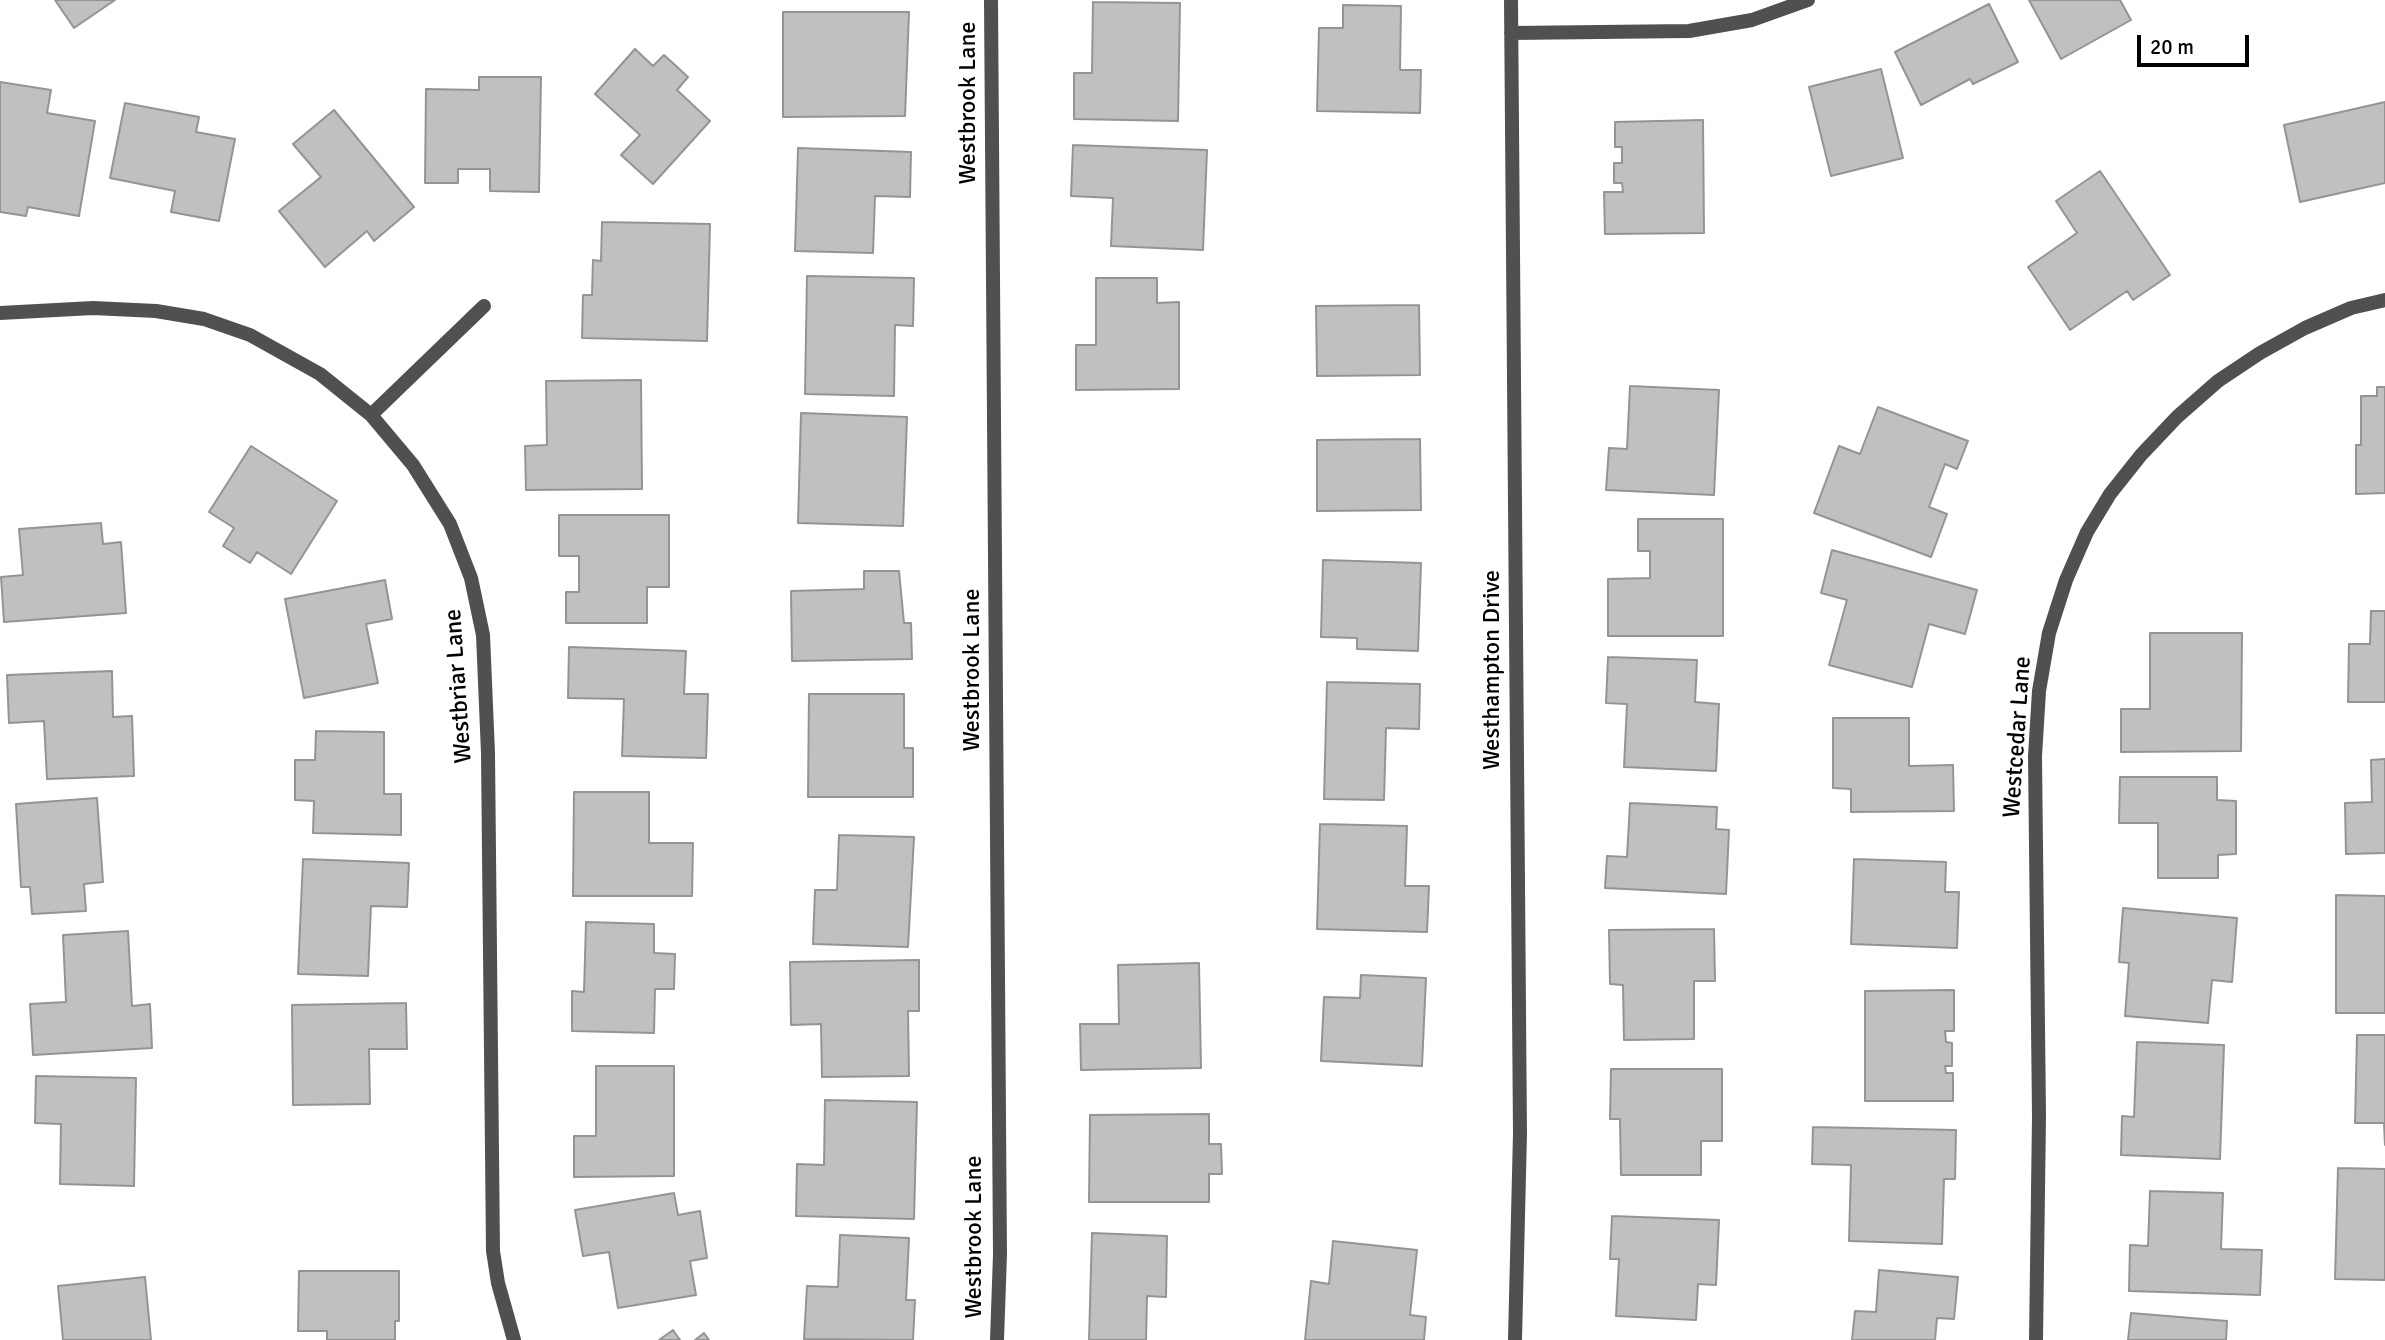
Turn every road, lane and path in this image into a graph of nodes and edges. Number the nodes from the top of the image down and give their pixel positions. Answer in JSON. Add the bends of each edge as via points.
{"nodes":[{"id":1,"x":991,"y":0,"type":"edge"},
{"id":2,"x":1511,"y":0,"type":"edge"},
{"id":3,"x":1808,"y":0,"type":"edge"},
{"id":4,"x":1511,"y":33,"type":"junction"},
{"id":5,"x":2385,"y":300,"type":"edge"},
{"id":6,"x":484,"y":306,"type":"dead end"},
{"id":7,"x":0,"y":313,"type":"edge"},
{"id":8,"x":371,"y":415,"type":"junction"},
{"id":9,"x":514,"y":1340,"type":"edge"},
{"id":10,"x":997,"y":1340,"type":"edge"},
{"id":11,"x":1515,"y":1340,"type":"edge"},
{"id":12,"x":2036,"y":1340,"type":"edge"}],
"edges":[{"from":1,"to":10,"type":"street","name":"Westbrook Lane"},
{"from":2,"to":4,"type":"street","name":"Westhampton Drive"},
{"from":3,"to":4,"type":"street","via":[[1752,20],[1689,32]]},
{"from":4,"to":11,"type":"street","name":"Westhampton Drive","via":[[1520,1133]]},
{"from":5,"to":12,"type":"street","name":"Westcedar Lane","via":[[2316,323],[2218,381],[2141,454],[2110,494],[2066,580],[2049,633],[2035,756]]},
{"from":6,"to":8,"type":"street"},
{"from":7,"to":8,"type":"street","name":"Westbriar Lane","via":[[127,308],[204,319],[250,335],[296,359]]},
{"from":8,"to":9,"type":"street","name":"Westbriar Lane","via":[[413,465],[450,524],[471,578],[483,635],[493,1251]]}]}
